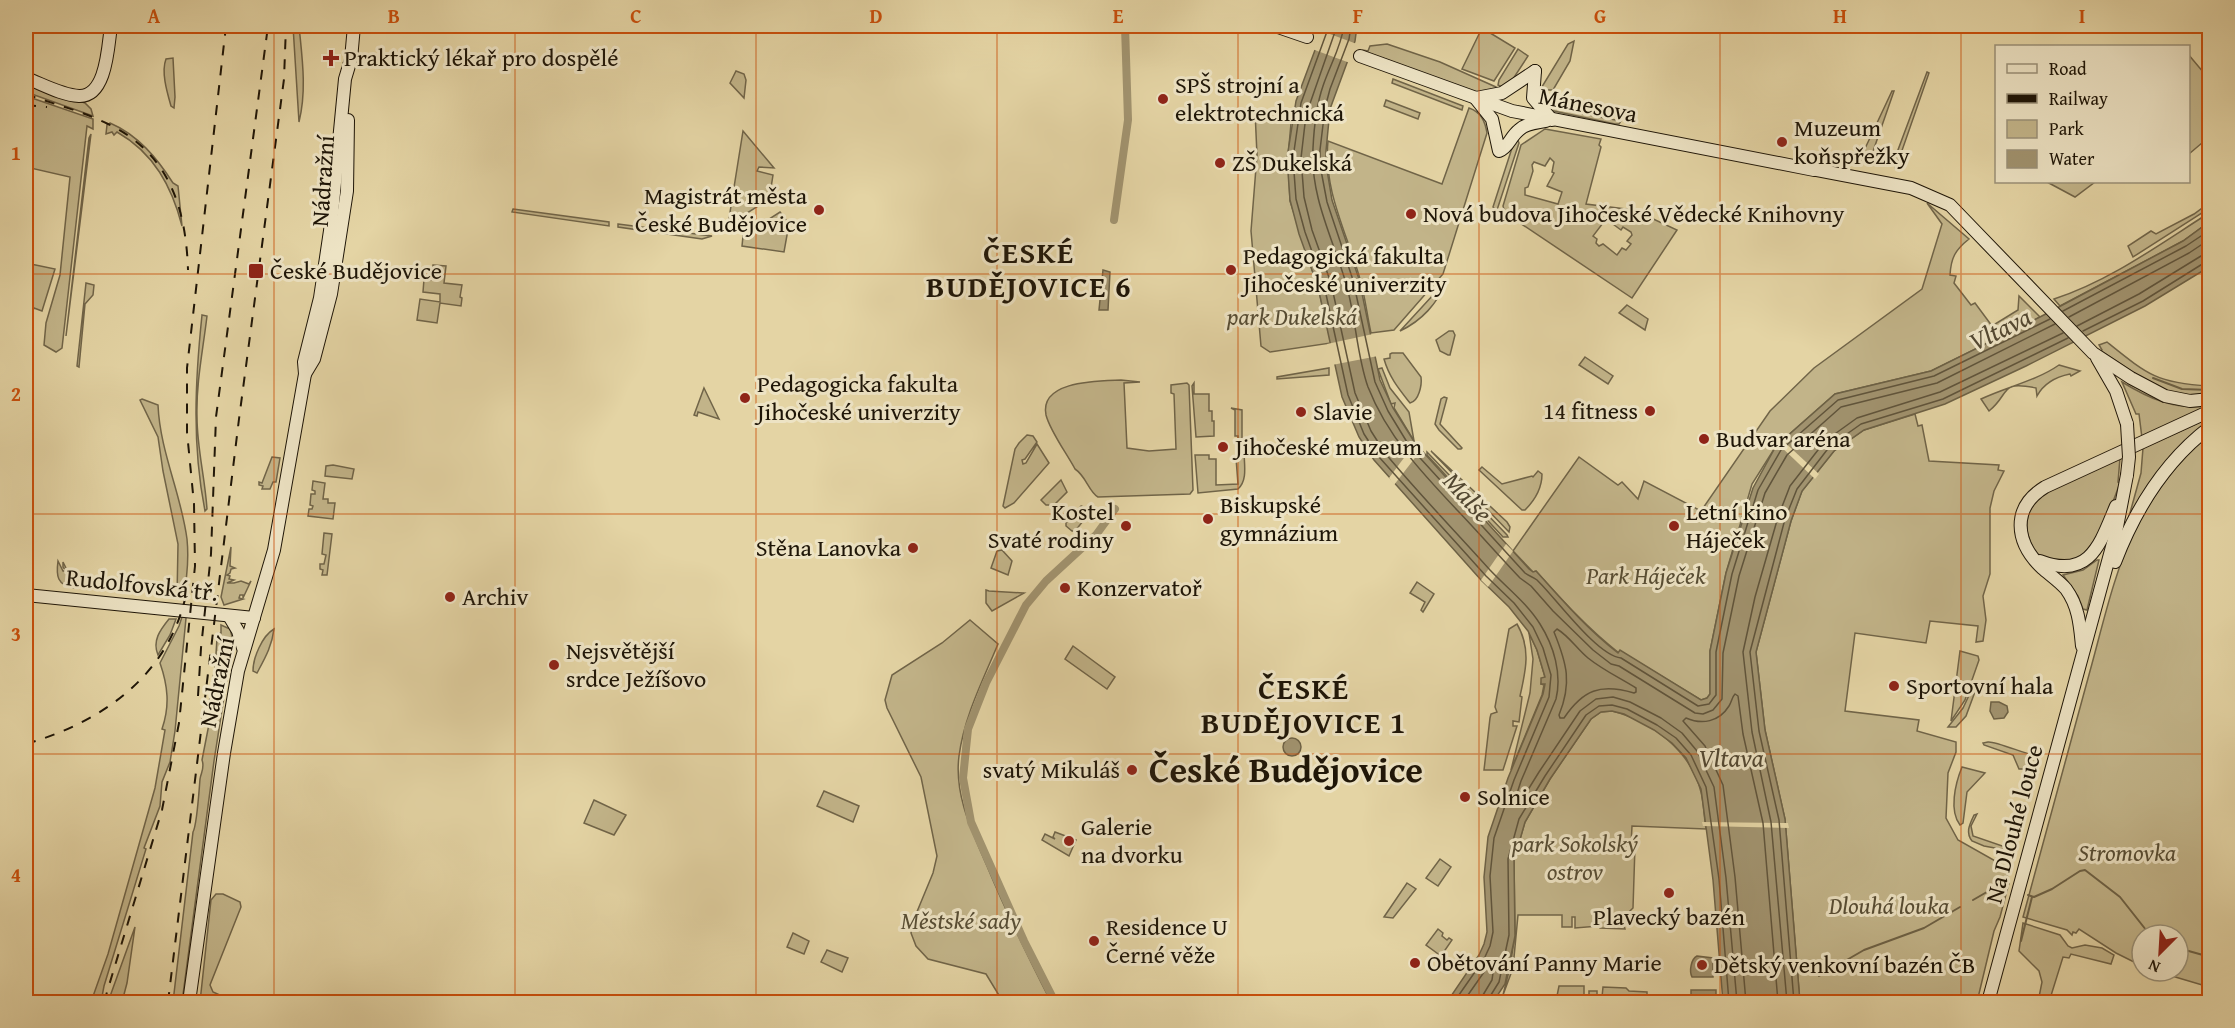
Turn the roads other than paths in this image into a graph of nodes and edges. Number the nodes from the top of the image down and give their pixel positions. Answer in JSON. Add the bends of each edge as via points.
{"nodes":[{"id":1,"x":111,"y":26,"type":"edge"},
{"id":2,"x":354,"y":26,"type":"edge"},
{"id":3,"x":1275,"y":26,"type":"edge"},
{"id":4,"x":1306,"y":37,"type":"dead end"},
{"id":5,"x":1360,"y":56,"type":"dead end"},
{"id":6,"x":26,"y":78,"type":"edge"},
{"id":7,"x":1475,"y":98,"type":"junction"},
{"id":8,"x":1552,"y":120,"type":"junction"},
{"id":9,"x":2092,"y":351,"type":"junction"},
{"id":10,"x":2210,"y":399,"type":"edge"},
{"id":11,"x":2210,"y":411,"type":"edge"},
{"id":12,"x":2210,"y":427,"type":"edge"},
{"id":13,"x":2126,"y":480,"type":"junction"},
{"id":14,"x":2035,"y":560,"type":"junction"},
{"id":15,"x":26,"y":595,"type":"edge"},
{"id":16,"x":229,"y":616,"type":"junction"},
{"id":17,"x":2094,"y":616,"type":"junction"},
{"id":18,"x":254,"y":618,"type":"junction"},
{"id":19,"x":243,"y":649,"type":"junction"},
{"id":20,"x":2083,"y":658,"type":"junction"},
{"id":21,"x":189,"y":1002,"type":"edge"},
{"id":22,"x":1988,"y":1002,"type":"edge"}],
"edges":[{"from":1,"to":6,"type":"main road","via":[[104,69],[91,92],[81,96],[64,93]]},
{"from":2,"to":18,"type":"main road","name":"Nádražní","via":[[344,85],[326,264],[304,362],[274,550]]},
{"from":3,"to":4,"type":"main road"},
{"from":5,"to":7,"type":"main road","name":"Mánesova"},
{"from":7,"to":8,"type":"main road","name":"Mánesova"},
{"from":7,"to":8,"type":"main road","via":[[1502,93],[1535,71],[1533,98]]},
{"from":7,"to":8,"type":"main road","via":[[1492,119],[1499,151],[1523,127]]},
{"from":8,"to":9,"type":"main road","name":"Mánesova","via":[[1911,188],[1937,198],[1950,205]]},
{"from":9,"to":10,"type":"main road","via":[[2165,396],[2190,401]]},
{"from":9,"to":13,"type":"main road","bridge":true,"via":[[2116,392],[2127,424]]},
{"from":11,"to":14,"type":"main road","via":[[2039,491],[2027,504],[2020,526],[2024,545]]},
{"from":12,"to":17,"type":"main road","via":[[2171,465],[2138,511]]},
{"from":13,"to":14,"type":"main road","via":[[2102,539],[2090,557],[2064,567]]},
{"from":13,"to":17,"type":"main road"},
{"from":14,"to":20,"type":"main road","via":[[2066,590],[2076,608]]},
{"from":15,"to":16,"type":"main road","name":"Rudolfovská tř."},
{"from":16,"to":18,"type":"main road","name":"Rudolfovská tř."},
{"from":16,"to":19,"type":"main road"},
{"from":17,"to":20,"type":"main road","name":"Na Dlouhé louce"},
{"from":18,"to":19,"type":"main road","name":"Nádražní"},
{"from":19,"to":21,"type":"main road","name":"Nádražní","via":[[224,753]]},
{"from":20,"to":22,"type":"main road","name":"Na Dlouhé louce"}]}
